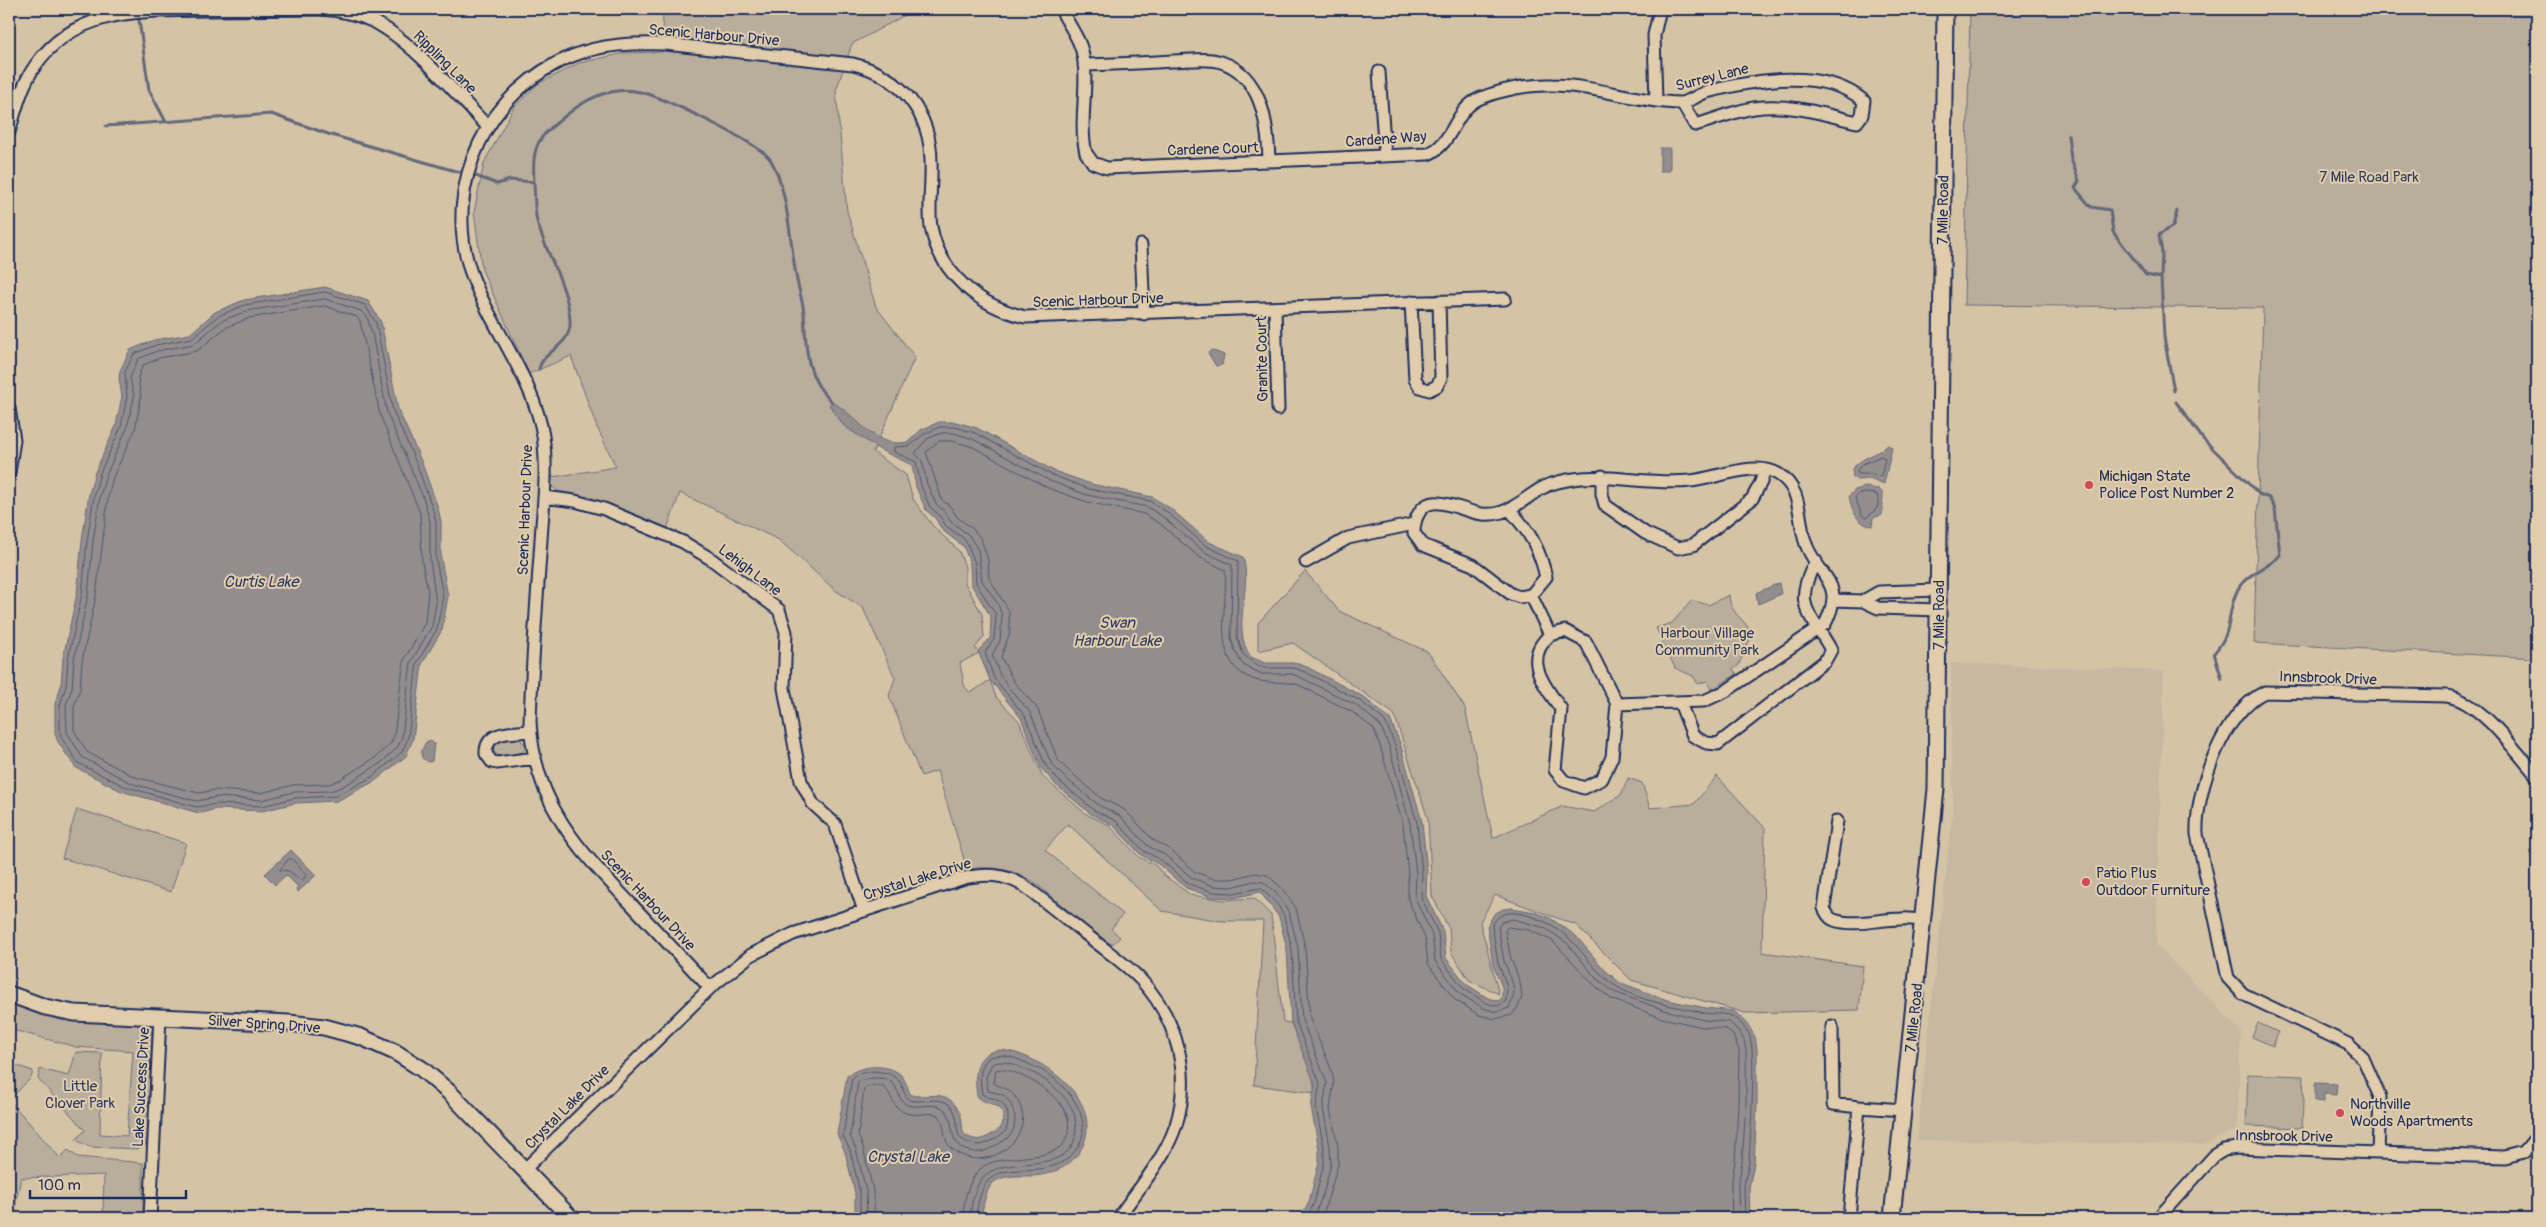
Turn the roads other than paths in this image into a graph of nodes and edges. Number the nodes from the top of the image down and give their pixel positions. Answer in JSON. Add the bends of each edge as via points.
{"nodes":[{"id":1,"x":318,"y":9,"type":"edge"},
{"id":2,"x":1061,"y":9,"type":"edge"},
{"id":3,"x":1660,"y":9,"type":"edge"},
{"id":4,"x":1945,"y":9,"type":"edge"},
{"id":5,"x":1084,"y":65,"type":"junction"},
{"id":6,"x":1379,"y":72,"type":"dead end"},
{"id":7,"x":1656,"y":101,"type":"junction"},
{"id":8,"x":1682,"y":103,"type":"junction"},
{"id":9,"x":488,"y":127,"type":"junction"},
{"id":10,"x":9,"y":132,"type":"edge"},
{"id":11,"x":1385,"y":156,"type":"junction"},
{"id":12,"x":1270,"y":161,"type":"junction"},
{"id":13,"x":1141,"y":245,"type":"dead end"},
{"id":14,"x":1505,"y":299,"type":"dead end"},
{"id":15,"x":1440,"y":301,"type":"junction"},
{"id":16,"x":1411,"y":302,"type":"junction"},
{"id":17,"x":1275,"y":308,"type":"junction"},
{"id":18,"x":1144,"y":314,"type":"junction"},
{"id":19,"x":9,"y":408,"type":"edge"},
{"id":20,"x":1278,"y":409,"type":"dead end"},
{"id":21,"x":1764,"y":471,"type":"junction"},
{"id":22,"x":9,"y":472,"type":"edge"},
{"id":23,"x":1602,"y":476,"type":"junction"},
{"id":24,"x":544,"y":497,"type":"junction"},
{"id":25,"x":1509,"y":510,"type":"junction"},
{"id":26,"x":1414,"y":524,"type":"junction"},
{"id":27,"x":1816,"y":561,"type":"junction"},
{"id":28,"x":1306,"y":562,"type":"dead end"},
{"id":29,"x":1939,"y":590,"type":"junction"},
{"id":30,"x":1532,"y":595,"type":"junction"},
{"id":31,"x":1833,"y":600,"type":"junction"},
{"id":32,"x":1864,"y":601,"type":"junction"},
{"id":33,"x":1938,"y":610,"type":"junction"},
{"id":34,"x":1817,"y":630,"type":"junction"},
{"id":35,"x":1550,"y":635,"type":"junction"},
{"id":36,"x":1680,"y":702,"type":"junction"},
{"id":37,"x":1617,"y":704,"type":"junction"},
{"id":38,"x":530,"y":731,"type":"junction"},
{"id":39,"x":535,"y":758,"type":"junction"},
{"id":40,"x":2537,"y":776,"type":"edge"},
{"id":41,"x":1837,"y":821,"type":"dead end"},
{"id":42,"x":864,"y":911,"type":"junction"},
{"id":43,"x":1924,"y":920,"type":"junction"},
{"id":44,"x":710,"y":988,"type":"junction"},
{"id":45,"x":9,"y":994,"type":"edge"},
{"id":46,"x":160,"y":1017,"type":"junction"},
{"id":47,"x":1832,"y":1026,"type":"dead end"},
{"id":48,"x":1860,"y":1107,"type":"junction"},
{"id":49,"x":1904,"y":1110,"type":"junction"},
{"id":50,"x":2537,"y":1136,"type":"edge"},
{"id":51,"x":2378,"y":1153,"type":"junction"},
{"id":52,"x":524,"y":1170,"type":"junction"},
{"id":53,"x":150,"y":1218,"type":"edge"},
{"id":54,"x":571,"y":1218,"type":"edge"},
{"id":55,"x":1118,"y":1218,"type":"edge"},
{"id":56,"x":1849,"y":1218,"type":"edge"},
{"id":57,"x":1892,"y":1218,"type":"edge"},
{"id":58,"x":2158,"y":1218,"type":"edge"}],
"edges":[{"from":1,"to":9,"type":"street","name":"Rippling Lane","via":[[357,15],[391,32]]},
{"from":1,"to":10,"type":"street","name":"Rippling Lane","via":[[135,11],[92,20],[45,52],[21,93]]},
{"from":2,"to":5,"type":"street","via":[[1077,38]]},
{"from":3,"to":7,"type":"street","name":"Surrey Lane","via":[[1654,34]]},
{"from":4,"to":29,"type":"street","name":"7 Mile Road"},
{"from":5,"to":12,"type":"street","name":"Cardene Court","via":[[1209,60],[1233,66],[1249,79],[1258,99],[1267,128]]},
{"from":5,"to":12,"type":"street","name":"Cardene Court","via":[[1084,147],[1097,165],[1107,168]]},
{"from":6,"to":11,"type":"street"},
{"from":7,"to":8,"type":"street","name":"Surrey Lane"},
{"from":7,"to":11,"type":"street","name":"Cardene Way","via":[[1551,85],[1499,92],[1464,108],[1445,142],[1433,152]]},
{"from":8,"to":8,"type":"street","name":"Surrey Lane","via":[[1730,86],[1781,80],[1832,84],[1852,91],[1864,101],[1862,115],[1857,122],[1808,110],[1777,107],[1753,108],[1695,125]]},
{"from":9,"to":18,"type":"street","name":"Scenic Harbour Drive","via":[[510,98],[539,73],[572,56],[609,45],[666,44],[864,67],[898,85],[922,118],[931,152],[930,215],[933,234],[945,262],[967,290],[992,307],[1025,317]]},
{"from":9,"to":24,"type":"street","name":"Scenic Harbour Drive","via":[[474,153],[466,181],[462,213],[464,240],[478,293],[537,413],[544,452]]},
{"from":11,"to":12,"type":"street","name":"Cardene Way"},
{"from":13,"to":18,"type":"street"},
{"from":14,"to":15,"type":"street","name":"Scenic Harbour Drive"},
{"from":15,"to":16,"type":"street","name":"Scenic Harbour Drive"},
{"from":15,"to":16,"type":"street","via":[[1441,378],[1437,386],[1429,390],[1420,387],[1415,380]]},
{"from":16,"to":17,"type":"street","name":"Scenic Harbour Drive"},
{"from":17,"to":18,"type":"street","name":"Scenic Harbour Drive"},
{"from":17,"to":20,"type":"street","name":"Granite Court"},
{"from":19,"to":22,"type":"street","via":[[14,440]]},
{"from":21,"to":23,"type":"street","via":[[1738,470],[1707,480],[1682,482]]},
{"from":21,"to":23,"type":"street","via":[[1752,499],[1693,546],[1678,548],[1645,533],[1605,505]]},
{"from":21,"to":27,"type":"street","via":[[1777,473],[1788,482],[1800,511],[1804,542]]},
{"from":23,"to":25,"type":"street","via":[[1556,482],[1528,495]]},
{"from":24,"to":38,"type":"street","name":"Scenic Harbour Drive"},
{"from":24,"to":42,"type":"street","name":"Lehigh Lane","via":[[597,506],[683,542],[779,610],[786,632],[784,688],[801,781],[813,804],[835,824]]},
{"from":25,"to":26,"type":"street","via":[[1481,515],[1432,503],[1422,509]]},
{"from":25,"to":30,"type":"street","via":[[1526,528],[1541,554],[1546,576]]},
{"from":26,"to":28,"type":"street","via":[[1348,538]]},
{"from":26,"to":30,"type":"street","via":[[1414,533],[1423,545],[1473,565],[1511,594],[1520,597]]},
{"from":27,"to":31,"type":"street","via":[[1828,579]]},
{"from":27,"to":34,"type":"street","via":[[1804,587],[1804,599]]},
{"from":29,"to":32,"type":"street","via":[[1878,592]]},
{"from":29,"to":33,"type":"street","name":"7 Mile Road"},
{"from":30,"to":35,"type":"street"},
{"from":31,"to":32,"type":"street"},
{"from":31,"to":34,"type":"street","via":[[1832,612]]},
{"from":32,"to":33,"type":"street","via":[[1878,608]]},
{"from":33,"to":43,"type":"street","name":"7 Mile Road","via":[[1936,788]]},
{"from":34,"to":36,"type":"street","via":[[1726,691],[1704,701]]},
{"from":34,"to":36,"type":"street","via":[[1831,650],[1825,661],[1718,744],[1706,743],[1693,736]]},
{"from":35,"to":37,"type":"street","via":[[1565,631],[1586,642]]},
{"from":35,"to":37,"type":"street","via":[[1542,642],[1536,655],[1546,687],[1561,709],[1555,770],[1564,781],[1584,788],[1602,779],[1612,757]]},
{"from":36,"to":37,"type":"street"},
{"from":38,"to":39,"type":"street","name":"Scenic Harbour Drive"},
{"from":38,"to":39,"type":"street","via":[[494,736],[488,743],[486,754],[497,764]]},
{"from":39,"to":44,"type":"street","name":"Scenic Harbour Drive","via":[[547,797],[577,847]]},
{"from":40,"to":51,"type":"street","name":"Innsbrook Drive","via":[[2469,704],[2452,696],[2266,692],[2247,703],[2218,743],[2196,820],[2226,972],[2232,984],[2243,994],[2348,1044],[2358,1052],[2380,1097]]},
{"from":41,"to":43,"type":"street","via":[[1824,908],[1828,916],[1834,920],[1869,922],[1900,918]]},
{"from":42,"to":44,"type":"street","name":"Crystal Lake Drive","via":[[767,945],[736,965]]},
{"from":42,"to":55,"type":"street","name":"Crystal Lake Drive","via":[[971,877],[991,874],[1006,877],[1038,895],[1133,973],[1153,994],[1172,1028],[1180,1056],[1180,1110],[1166,1148]]},
{"from":43,"to":49,"type":"street","name":"7 Mile Road"},
{"from":44,"to":52,"type":"street","name":"Crystal Lake Drive"},
{"from":45,"to":46,"type":"street","name":"Silver Spring Drive","via":[[74,1013]]},
{"from":46,"to":52,"type":"street","name":"Silver Spring Drive","via":[[306,1025],[376,1042],[434,1078]]},
{"from":46,"to":53,"type":"street","name":"Lake Success Drive"},
{"from":47,"to":48,"type":"street","via":[[1833,1104]]},
{"from":48,"to":49,"type":"street"},
{"from":48,"to":56,"type":"street"},
{"from":49,"to":57,"type":"street","name":"7 Mile Road"},
{"from":50,"to":51,"type":"street","name":"Innsbrook Drive","via":[[2524,1152],[2505,1157]]},
{"from":51,"to":58,"type":"street","name":"Innsbrook Drive","via":[[2224,1150],[2214,1156]]},
{"from":52,"to":54,"type":"street","name":"Silver Spring Drive"}]}
